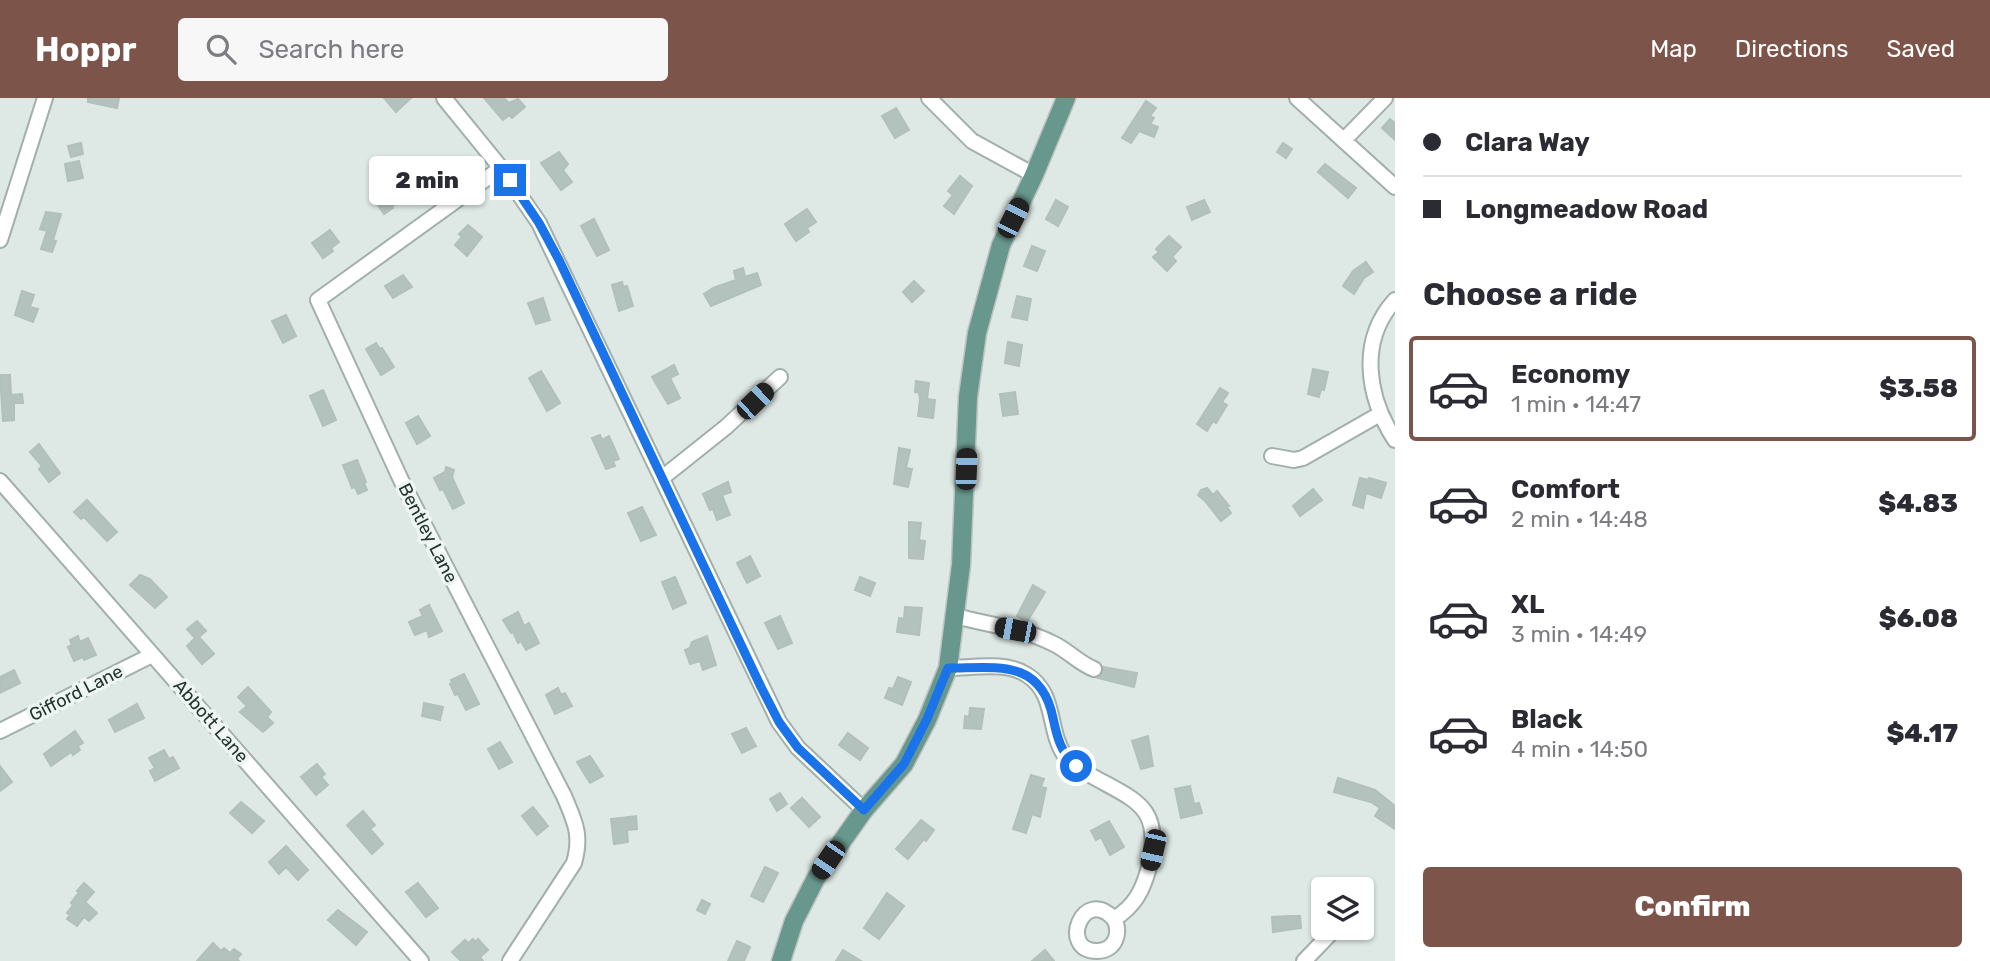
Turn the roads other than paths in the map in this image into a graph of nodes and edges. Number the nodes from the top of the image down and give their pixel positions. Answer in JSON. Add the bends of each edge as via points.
{"nodes":[{"id":1,"x":45,"y":98,"type":"edge"},
{"id":2,"x":444,"y":98,"type":"edge"},
{"id":3,"x":929,"y":98,"type":"edge"},
{"id":4,"x":1066,"y":98,"type":"edge"},
{"id":5,"x":1297,"y":98,"type":"edge"},
{"id":6,"x":1385,"y":98,"type":"edge"},
{"id":7,"x":1344,"y":140,"type":"junction"},
{"id":8,"x":501,"y":168,"type":"junction"},
{"id":9,"x":1034,"y":175,"type":"junction"},
{"id":10,"x":1395,"y":187,"type":"edge"},
{"id":11,"x":0,"y":240,"type":"edge"},
{"id":12,"x":1395,"y":300,"type":"edge"},
{"id":13,"x":780,"y":377,"type":"dead end"},
{"id":14,"x":1380,"y":414,"type":"junction"},
{"id":15,"x":1395,"y":439,"type":"edge"},
{"id":16,"x":1272,"y":456,"type":"dead end"},
{"id":17,"x":662,"y":478,"type":"junction"},
{"id":18,"x":0,"y":481,"type":"edge"},
{"id":19,"x":956,"y":617,"type":"junction"},
{"id":20,"x":152,"y":655,"type":"junction"},
{"id":21,"x":948,"y":668,"type":"junction"},
{"id":22,"x":1094,"y":670,"type":"dead end"},
{"id":23,"x":0,"y":731,"type":"edge"},
{"id":24,"x":864,"y":810,"type":"junction"},
{"id":25,"x":1114,"y":919,"type":"dead end"},
{"id":26,"x":1324,"y":940,"type":"edge"},
{"id":27,"x":421,"y":961,"type":"edge"},
{"id":28,"x":510,"y":961,"type":"edge"},
{"id":29,"x":781,"y":961,"type":"edge"},
{"id":30,"x":1304,"y":961,"type":"edge"}],
"edges":[{"from":1,"to":11,"type":"street"},
{"from":2,"to":8,"type":"street"},
{"from":3,"to":9,"type":"street","via":[[972,141]]},
{"from":4,"to":9,"type":"main road"},
{"from":5,"to":7,"type":"street"},
{"from":6,"to":7,"type":"street"},
{"from":7,"to":10,"type":"street"},
{"from":8,"to":17,"type":"street","via":[[559,260]]},
{"from":8,"to":28,"type":"street","name":"Bentley Lane","via":[[318,300],[401,480],[574,821],[579,844],[574,863]]},
{"from":9,"to":19,"type":"main road","via":[[1001,246],[977,333],[968,397]]},
{"from":12,"to":14,"type":"street","via":[[1380,322],[1370,356],[1369,373]]},
{"from":13,"to":17,"type":"street"},
{"from":14,"to":15,"type":"street"},
{"from":14,"to":16,"type":"street","via":[[1303,458]]},
{"from":17,"to":24,"type":"street","via":[[779,722],[798,748]]},
{"from":18,"to":20,"type":"street","name":"Abbott Lane"},
{"from":19,"to":21,"type":"main road"},
{"from":19,"to":22,"type":"street","via":[[1052,643]]},
{"from":20,"to":23,"type":"street","name":"Gifford Lane"},
{"from":20,"to":27,"type":"street","name":"Abbott Lane"},
{"from":21,"to":24,"type":"main road","via":[[904,764]]},
{"from":21,"to":25,"type":"street","via":[[1006,668],[1027,674],[1048,700],[1057,738],[1069,760],[1132,799],[1147,814],[1154,842],[1146,879],[1134,903]]},
{"from":24,"to":29,"type":"main road","via":[[816,878],[794,921]]},
{"from":26,"to":30,"type":"street"}]}
